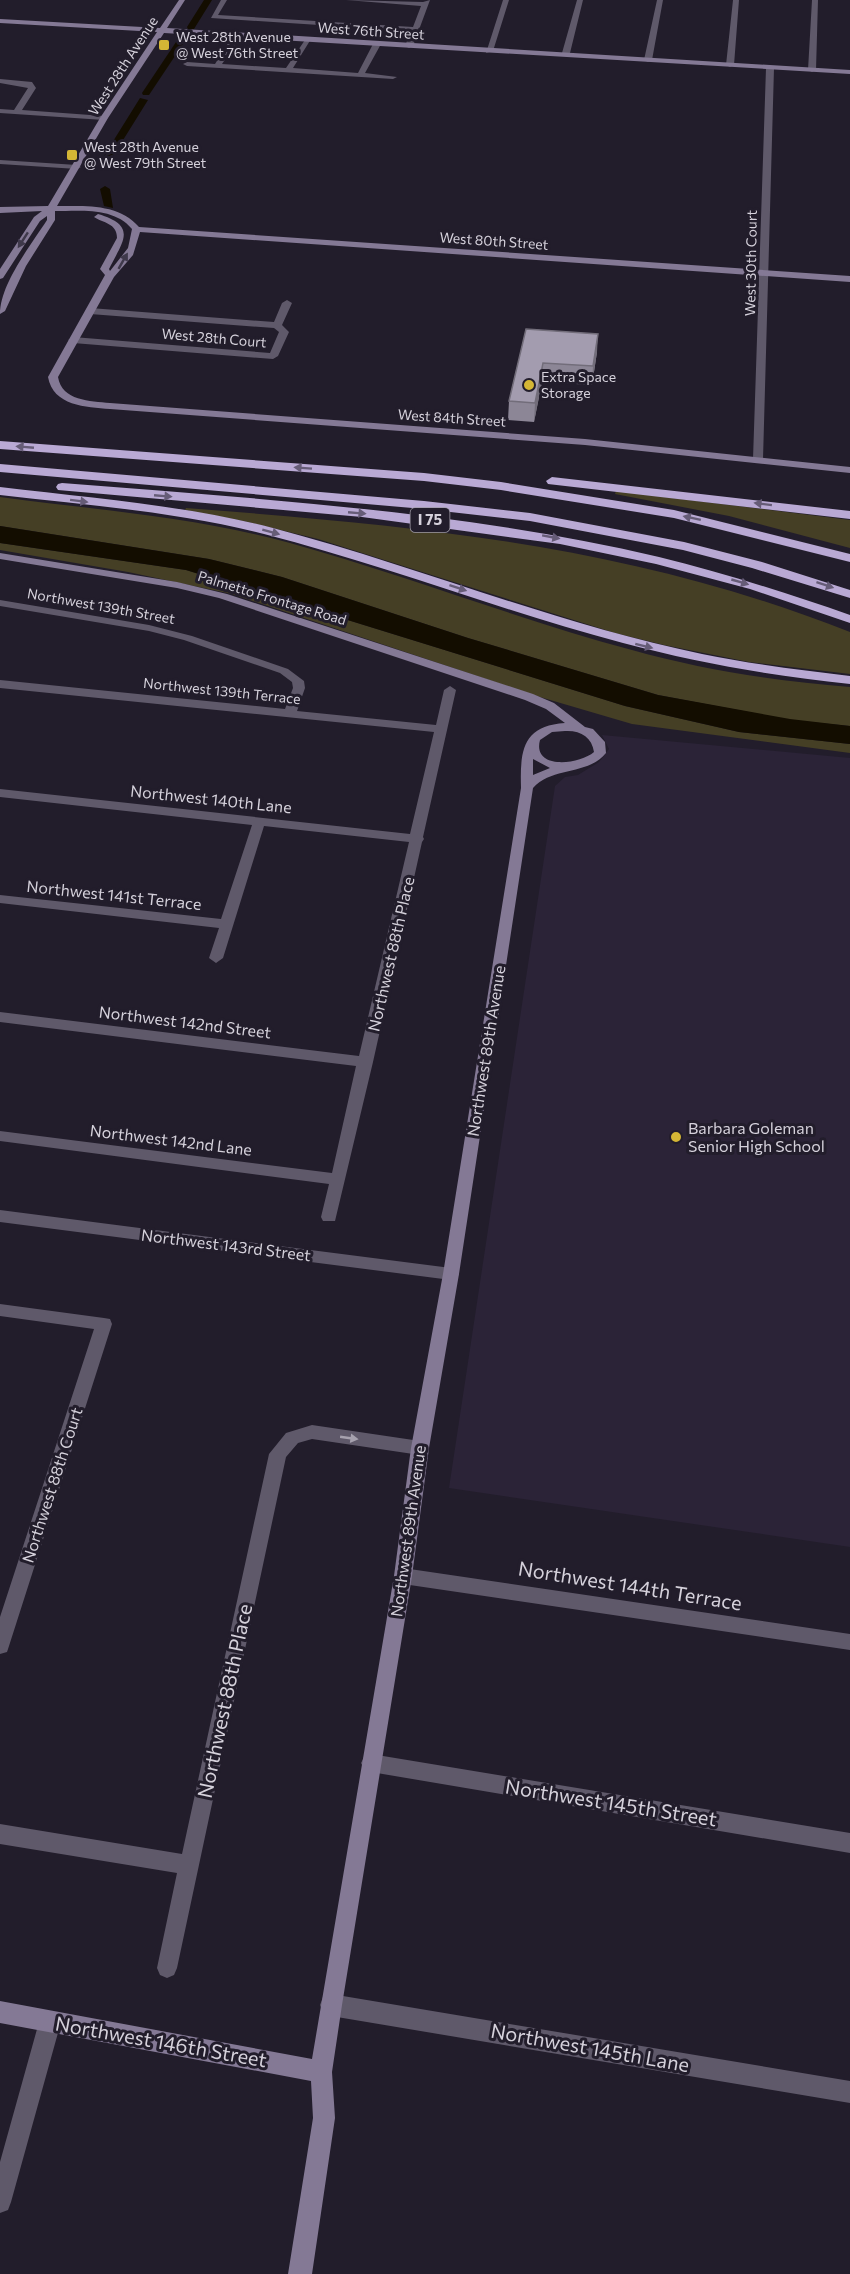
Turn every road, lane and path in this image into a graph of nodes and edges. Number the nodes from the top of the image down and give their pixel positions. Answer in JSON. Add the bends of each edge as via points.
{"nodes":[{"id":1,"x":182,"y":0,"type":"edge"},
{"id":2,"x":224,"y":0,"type":"edge"},
{"id":3,"x":350,"y":0,"type":"edge"},
{"id":4,"x":506,"y":0,"type":"edge"},
{"id":5,"x":580,"y":0,"type":"edge"},
{"id":6,"x":660,"y":0,"type":"edge"},
{"id":7,"x":736,"y":0,"type":"edge"},
{"id":8,"x":815,"y":0,"type":"edge"},
{"id":9,"x":426,"y":2,"type":"edge"},
{"id":10,"x":0,"y":21,"type":"edge"},
{"id":11,"x":415,"y":29,"type":"junction"},
{"id":12,"x":161,"y":31,"type":"junction"},
{"id":13,"x":237,"y":36,"type":"junction"},
{"id":14,"x":307,"y":39,"type":"junction"},
{"id":15,"x":377,"y":44,"type":"junction"},
{"id":16,"x":409,"y":46,"type":"junction"},
{"id":17,"x":489,"y":51,"type":"junction"},
{"id":18,"x":566,"y":53,"type":"junction"},
{"id":19,"x":592,"y":57,"type":"junction"},
{"id":20,"x":648,"y":60,"type":"junction"},
{"id":21,"x":187,"y":64,"type":"dead end"},
{"id":22,"x":730,"y":65,"type":"junction"},
{"id":23,"x":217,"y":66,"type":"junction"},
{"id":24,"x":770,"y":68,"type":"junction"},
{"id":25,"x":288,"y":70,"type":"junction"},
{"id":26,"x":812,"y":70,"type":"junction"},
{"id":27,"x":850,"y":72,"type":"edge"},
{"id":28,"x":360,"y":75,"type":"junction"},
{"id":29,"x":393,"y":77,"type":"dead end"},
{"id":30,"x":0,"y":81,"type":"edge"},
{"id":31,"x":0,"y":111,"type":"edge"},
{"id":32,"x":16,"y":113,"type":"junction"},
{"id":33,"x":104,"y":118,"type":"junction"},
{"id":34,"x":0,"y":162,"type":"edge"},
{"id":35,"x":77,"y":167,"type":"junction"},
{"id":36,"x":51,"y":209,"type":"junction"},
{"id":37,"x":0,"y":210,"type":"edge"},
{"id":38,"x":136,"y":229,"type":"junction"},
{"id":39,"x":764,"y":274,"type":"junction"},
{"id":40,"x":110,"y":275,"type":"junction"},
{"id":41,"x":0,"y":276,"type":"edge"},
{"id":42,"x":850,"y":279,"type":"edge"},
{"id":43,"x":287,"y":303,"type":"dead end"},
{"id":44,"x":0,"y":311,"type":"edge"},
{"id":45,"x":90,"y":311,"type":"junction"},
{"id":46,"x":277,"y":325,"type":"junction"},
{"id":47,"x":73,"y":340,"type":"junction"},
{"id":48,"x":0,"y":445,"type":"edge"},
{"id":49,"x":0,"y":458,"type":"edge"},
{"id":50,"x":758,"y":459,"type":"junction"},
{"id":51,"x":0,"y":468,"type":"edge"},
{"id":52,"x":850,"y":470,"type":"edge"},
{"id":53,"x":424,"y":477,"type":"junction"},
{"id":54,"x":0,"y":482,"type":"edge"},
{"id":55,"x":0,"y":491,"type":"edge"},
{"id":56,"x":850,"y":515,"type":"edge"},
{"id":57,"x":0,"y":556,"type":"edge"},
{"id":58,"x":850,"y":558,"type":"edge"},
{"id":59,"x":850,"y":582,"type":"edge"},
{"id":60,"x":850,"y":594,"type":"edge"},
{"id":61,"x":0,"y":603,"type":"edge"},
{"id":62,"x":850,"y":619,"type":"edge"},
{"id":63,"x":850,"y":680,"type":"edge"},
{"id":64,"x":0,"y":684,"type":"edge"},
{"id":65,"x":450,"y":690,"type":"dead end"},
{"id":66,"x":529,"y":697,"type":"junction"},
{"id":67,"x":290,"y":713,"type":"junction"},
{"id":68,"x":441,"y":729,"type":"junction"},
{"id":69,"x":580,"y":729,"type":"junction"},
{"id":70,"x":534,"y":739,"type":"junction"},
{"id":71,"x":571,"y":767,"type":"junction"},
{"id":72,"x":527,"y":788,"type":"junction"},
{"id":73,"x":0,"y":793,"type":"edge"},
{"id":74,"x":259,"y":821,"type":"junction"},
{"id":75,"x":418,"y":838,"type":"junction"},
{"id":76,"x":0,"y":899,"type":"edge"},
{"id":77,"x":225,"y":924,"type":"junction"},
{"id":78,"x":216,"y":958,"type":"dead end"},
{"id":79,"x":0,"y":1017,"type":"edge"},
{"id":80,"x":366,"y":1062,"type":"junction"},
{"id":81,"x":0,"y":1136,"type":"edge"},
{"id":82,"x":337,"y":1179,"type":"junction"},
{"id":83,"x":0,"y":1216,"type":"edge"},
{"id":84,"x":329,"y":1217,"type":"dead end"},
{"id":85,"x":451,"y":1274,"type":"junction"},
{"id":86,"x":0,"y":1310,"type":"edge"},
{"id":87,"x":420,"y":1448,"type":"junction"},
{"id":88,"x":402,"y":1576,"type":"junction"},
{"id":89,"x":850,"y":1642,"type":"edge"},
{"id":90,"x":0,"y":1646,"type":"edge"},
{"id":91,"x":371,"y":1763,"type":"junction"},
{"id":92,"x":0,"y":1834,"type":"edge"},
{"id":93,"x":850,"y":1843,"type":"edge"},
{"id":94,"x":190,"y":1865,"type":"junction"},
{"id":95,"x":166,"y":1968,"type":"dead end"},
{"id":96,"x":331,"y":2004,"type":"junction"},
{"id":97,"x":0,"y":2013,"type":"edge"},
{"id":98,"x":50,"y":2022,"type":"junction"},
{"id":99,"x":321,"y":2072,"type":"junction"},
{"id":100,"x":850,"y":2092,"type":"edge"},
{"id":101,"x":0,"y":2202,"type":"edge"},
{"id":102,"x":300,"y":2274,"type":"edge"}],
"edges":[{"from":1,"to":12,"type":"street","name":"West 28th Avenue"},
{"from":2,"to":11,"type":"street","via":[[213,17]]},
{"from":3,"to":9,"type":"street"},
{"from":4,"to":17,"type":"street"},
{"from":5,"to":18,"type":"street"},
{"from":6,"to":20,"type":"street"},
{"from":7,"to":22,"type":"street"},
{"from":8,"to":26,"type":"street"},
{"from":9,"to":11,"type":"street"},
{"from":10,"to":12,"type":"street","name":"West 76th Street"},
{"from":11,"to":16,"type":"street"},
{"from":12,"to":13,"type":"street","name":"West 76th Street"},
{"from":12,"to":33,"type":"street","name":"West 28th Avenue"},
{"from":13,"to":14,"type":"street","name":"West 76th Street"},
{"from":13,"to":23,"type":"street"},
{"from":14,"to":15,"type":"street","name":"West 76th Street"},
{"from":14,"to":25,"type":"street"},
{"from":15,"to":16,"type":"street","name":"West 76th Street"},
{"from":15,"to":28,"type":"street"},
{"from":16,"to":17,"type":"street","name":"West 76th Street"},
{"from":17,"to":18,"type":"street","name":"West 76th Street"},
{"from":17,"to":19,"type":"street","name":"West 76th Street"},
{"from":18,"to":19,"type":"street","name":"West 76th Street"},
{"from":19,"to":20,"type":"street","name":"West 76th Street"},
{"from":20,"to":22,"type":"street","name":"West 76th Street"},
{"from":21,"to":23,"type":"street"},
{"from":22,"to":24,"type":"street","name":"West 76th Street"},
{"from":23,"to":25,"type":"street"},
{"from":24,"to":26,"type":"street","name":"West 76th Street"},
{"from":24,"to":39,"type":"street","name":"West 30th Court"},
{"from":25,"to":28,"type":"street"},
{"from":26,"to":27,"type":"street","name":"West 76th Street"},
{"from":28,"to":29,"type":"street"},
{"from":30,"to":32,"type":"street","via":[[32,87]]},
{"from":31,"to":32,"type":"street"},
{"from":32,"to":33,"type":"street"},
{"from":33,"to":35,"type":"street","name":"West 28th Avenue"},
{"from":34,"to":35,"type":"street"},
{"from":35,"to":36,"type":"street","name":"West 28th Avenue"},
{"from":36,"to":37,"type":"street"},
{"from":36,"to":38,"type":"street","via":[[104,211],[125,218]]},
{"from":36,"to":40,"type":"street","via":[[99,217],[118,227],[121,238],[104,269]]},
{"from":36,"to":41,"type":"street","name":"West 28th Avenue","one_way":true,"via":[[37,219]]},
{"from":36,"to":44,"type":"street","name":"West 28th Avenue","via":[[51,220]]},
{"from":38,"to":39,"type":"street","name":"West 80th Street"},
{"from":40,"to":38,"type":"street","one_way":true,"via":[[127,255]]},
{"from":39,"to":42,"type":"street","name":"West 80th Street"},
{"from":39,"to":50,"type":"street","name":"West 30th Court"},
{"from":40,"to":45,"type":"street"},
{"from":43,"to":46,"type":"street"},
{"from":45,"to":46,"type":"street","name":"West 28th Court"},
{"from":45,"to":47,"type":"street"},
{"from":46,"to":47,"type":"street","name":"West 28th Court","via":[[284,332],[273,356]]},
{"from":47,"to":50,"type":"street","name":"West 84th Street","via":[[53,376],[56,389],[68,398],[93,405],[557,439]]},
{"from":53,"to":48,"type":"highway","one_way":true},
{"from":49,"to":59,"type":"highway","via":[[532,507],[689,537]]},
{"from":50,"to":52,"type":"street","name":"West 84th Street"},
{"from":51,"to":60,"type":"highway","one_way":true,"via":[[424,505],[540,519],[693,548]]},
{"from":56,"to":53,"type":"highway","one_way":true,"via":[[498,476]]},
{"from":58,"to":53,"type":"highway","one_way":true,"via":[[626,505]]},
{"from":54,"to":62,"type":"highway","number":"I 75","one_way":true,"via":[[390,516],[511,531],[692,569]]},
{"from":55,"to":63,"type":"highway","one_way":true,"via":[[146,509],[267,530],[629,642],[755,669]]},
{"from":57,"to":66,"type":"street","name":"Palmetto Frontage Road","via":[[223,596]]},
{"from":61,"to":67,"type":"street","name":"Northwest 139th Street","via":[[149,628],[284,671],[298,681]]},
{"from":64,"to":67,"type":"street","name":"Northwest 139th Terrace"},
{"from":65,"to":68,"type":"street","name":"Northwest 88th Place"},
{"from":66,"to":69,"type":"street","name":"Palmetto Frontage Road","via":[[550,706]]},
{"from":66,"to":70,"type":"street","via":[[545,713]]},
{"from":67,"to":68,"type":"street","name":"Northwest 139th Terrace"},
{"from":68,"to":75,"type":"street","name":"Northwest 88th Place"},
{"from":69,"to":70,"type":"street","via":[[561,727],[543,731]]},
{"from":69,"to":71,"type":"street","via":[[595,736],[600,753],[589,763]]},
{"from":70,"to":71,"type":"street","via":[[535,755],[541,760]]},
{"from":70,"to":72,"type":"street","name":"Northwest 89th Avenue","via":[[526,760]]},
{"from":71,"to":72,"type":"street","via":[[546,773]]},
{"from":72,"to":85,"type":"street","name":"Northwest 89th Avenue"},
{"from":73,"to":74,"type":"street","name":"Northwest 140th Lane"},
{"from":74,"to":75,"type":"street","name":"Northwest 140th Lane"},
{"from":74,"to":77,"type":"street"},
{"from":75,"to":80,"type":"street","name":"Northwest 88th Place"},
{"from":76,"to":77,"type":"street","name":"Northwest 141st Terrace"},
{"from":77,"to":78,"type":"street"},
{"from":79,"to":80,"type":"street","name":"Northwest 142nd Street"},
{"from":80,"to":82,"type":"street","name":"Northwest 88th Place"},
{"from":81,"to":82,"type":"street","name":"Northwest 142nd Lane"},
{"from":82,"to":84,"type":"street","name":"Northwest 88th Place"},
{"from":83,"to":85,"type":"street","name":"Northwest 143rd Street"},
{"from":85,"to":87,"type":"street","name":"Northwest 89th Avenue"},
{"from":86,"to":90,"type":"street","name":"Northwest 88th Court","via":[[104,1324]]},
{"from":87,"to":88,"type":"street","name":"Northwest 89th Avenue"},
{"from":94,"to":87,"type":"street","name":"Northwest 88th Place","one_way":true,"via":[[278,1454],[292,1438],[312,1432]]},
{"from":88,"to":89,"type":"street","name":"Northwest 144th Terrace"},
{"from":88,"to":91,"type":"street","name":"Northwest 89th Avenue"},
{"from":91,"to":93,"type":"street","name":"Northwest 145th Street"},
{"from":91,"to":96,"type":"street","name":"Northwest 89th Avenue"},
{"from":92,"to":94,"type":"street"},
{"from":94,"to":95,"type":"street","name":"Northwest 88th Place"},
{"from":96,"to":99,"type":"street","name":"Northwest 89th Avenue"},
{"from":96,"to":100,"type":"street","name":"Northwest 145th Lane"},
{"from":97,"to":98,"type":"street","name":"Northwest 146th Street"},
{"from":98,"to":99,"type":"street","name":"Northwest 146th Street"},
{"from":98,"to":101,"type":"street"},
{"from":99,"to":102,"type":"street","name":"Northwest 89th Avenue","via":[[324,2118]]}]}
